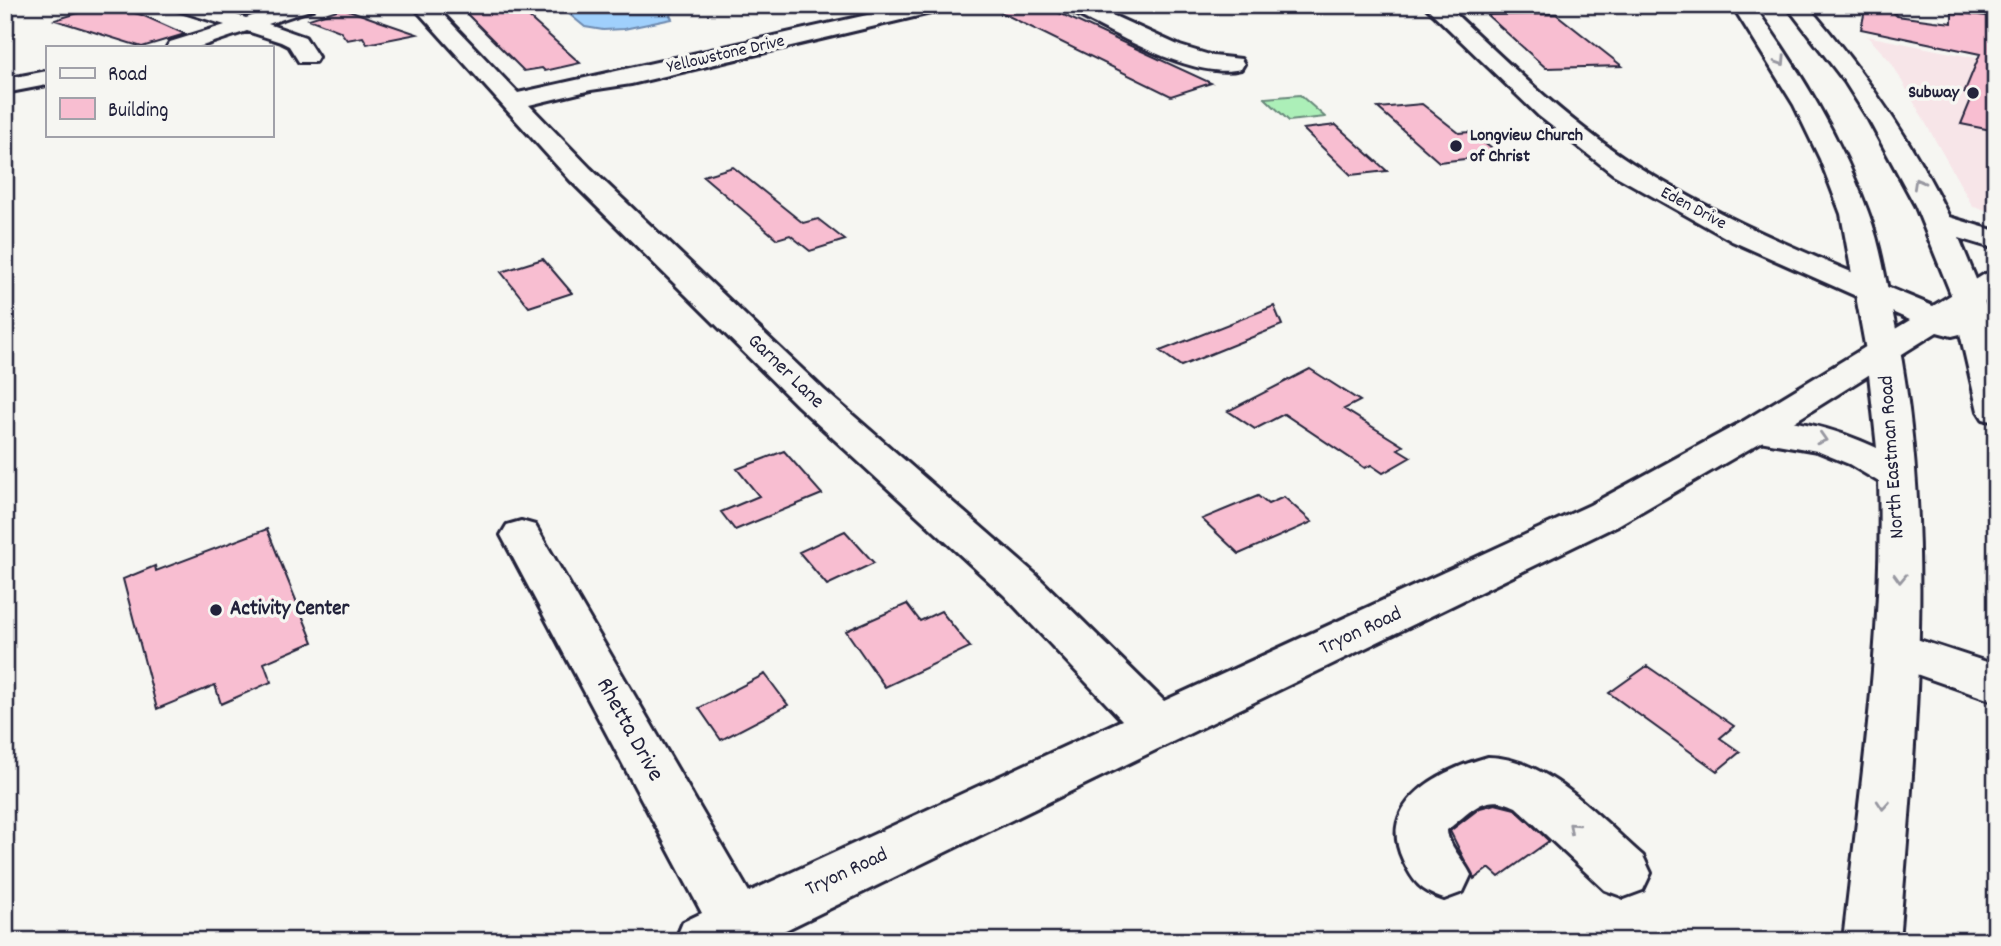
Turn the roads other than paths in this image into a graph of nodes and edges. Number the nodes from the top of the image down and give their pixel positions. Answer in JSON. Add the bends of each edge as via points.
{"nodes":[{"id":1,"x":181,"y":5,"type":"edge"},
{"id":2,"x":306,"y":5,"type":"edge"},
{"id":3,"x":422,"y":5,"type":"edge"},
{"id":4,"x":939,"y":5,"type":"edge"},
{"id":5,"x":1073,"y":5,"type":"edge"},
{"id":6,"x":1434,"y":5,"type":"edge"},
{"id":7,"x":1742,"y":5,"type":"edge"},
{"id":8,"x":1796,"y":5,"type":"edge"},
{"id":9,"x":816,"y":11,"type":"dead end"},
{"id":10,"x":249,"y":24,"type":"junction"},
{"id":11,"x":843,"y":28,"type":"junction"},
{"id":12,"x":181,"y":46,"type":"edge"},
{"id":13,"x":307,"y":57,"type":"dead end"},
{"id":14,"x":1233,"y":64,"type":"dead end"},
{"id":15,"x":5,"y":86,"type":"edge"},
{"id":16,"x":39,"y":87,"type":"edge"},
{"id":17,"x":1816,"y":90,"type":"junction"},
{"id":18,"x":1867,"y":96,"type":"junction"},
{"id":19,"x":512,"y":102,"type":"junction"},
{"id":20,"x":1938,"y":223,"type":"junction"},
{"id":21,"x":1996,"y":240,"type":"edge"},
{"id":22,"x":1872,"y":292,"type":"junction"},
{"id":23,"x":1974,"y":316,"type":"edge"},
{"id":24,"x":1885,"y":350,"type":"junction"},
{"id":25,"x":1996,"y":411,"type":"edge"},
{"id":26,"x":1755,"y":430,"type":"junction"},
{"id":27,"x":1898,"y":477,"type":"junction"},
{"id":28,"x":521,"y":535,"type":"dead end"},
{"id":29,"x":1898,"y":650,"type":"junction"},
{"id":30,"x":1996,"y":684,"type":"edge"},
{"id":31,"x":1159,"y":727,"type":"junction"},
{"id":32,"x":1624,"y":873,"type":"dead end"},
{"id":33,"x":1444,"y":875,"type":"dead end"},
{"id":34,"x":720,"y":933,"type":"edge"},
{"id":35,"x":1871,"y":941,"type":"edge"}],
"edges":[{"from":1,"to":10,"type":"street"},
{"from":2,"to":10,"type":"street"},
{"from":3,"to":19,"type":"street","name":"Garner Lane"},
{"from":4,"to":11,"type":"street","name":"Yellowstone Drive"},
{"from":5,"to":14,"type":"street","via":[[1188,57]]},
{"from":6,"to":22,"type":"street","name":"Eden Drive","via":[[1558,120],[1621,167],[1735,231]]},
{"from":7,"to":17,"type":"street","name":"North Eastman Road","one_way":true,"via":[[1786,66]]},
{"from":8,"to":18,"type":"street"},
{"from":9,"to":11,"type":"street"},
{"from":10,"to":12,"type":"street"},
{"from":10,"to":13,"type":"street","via":[[292,38]]},
{"from":11,"to":19,"type":"street","name":"Yellowstone Drive"},
{"from":15,"to":16,"type":"street"},
{"from":17,"to":18,"type":"street"},
{"from":17,"to":22,"type":"street","name":"North Eastman Road","via":[[1830,152],[1856,216]]},
{"from":20,"to":18,"type":"street","one_way":true},
{"from":19,"to":31,"type":"street","name":"Garner Lane","via":[[811,398],[1019,584]]},
{"from":20,"to":21,"type":"street"},
{"from":20,"to":23,"type":"street"},
{"from":22,"to":23,"type":"street","name":"Eden Drive"},
{"from":22,"to":24,"type":"street","name":"North Eastman Road"},
{"from":23,"to":24,"type":"street","name":"Tryon Road"},
{"from":23,"to":25,"type":"street"},
{"from":24,"to":26,"type":"street","name":"Tryon Road"},
{"from":24,"to":27,"type":"street","name":"North Eastman Road"},
{"from":26,"to":27,"type":"street","one_way":true,"via":[[1821,438],[1861,454]]},
{"from":26,"to":31,"type":"street","name":"Tryon Road","via":[[1604,515]]},
{"from":27,"to":29,"type":"street","name":"North Eastman Road","one_way":true},
{"from":28,"to":34,"type":"street","name":"Rhetta Drive"},
{"from":29,"to":30,"type":"street"},
{"from":29,"to":35,"type":"street","name":"North Eastman Road","one_way":true},
{"from":31,"to":34,"type":"street","name":"Tryon Road"},
{"from":32,"to":33,"type":"street","one_way":true,"via":[[1534,792],[1517,782],[1490,777],[1478,780],[1425,817],[1420,826],[1423,849]]}]}
